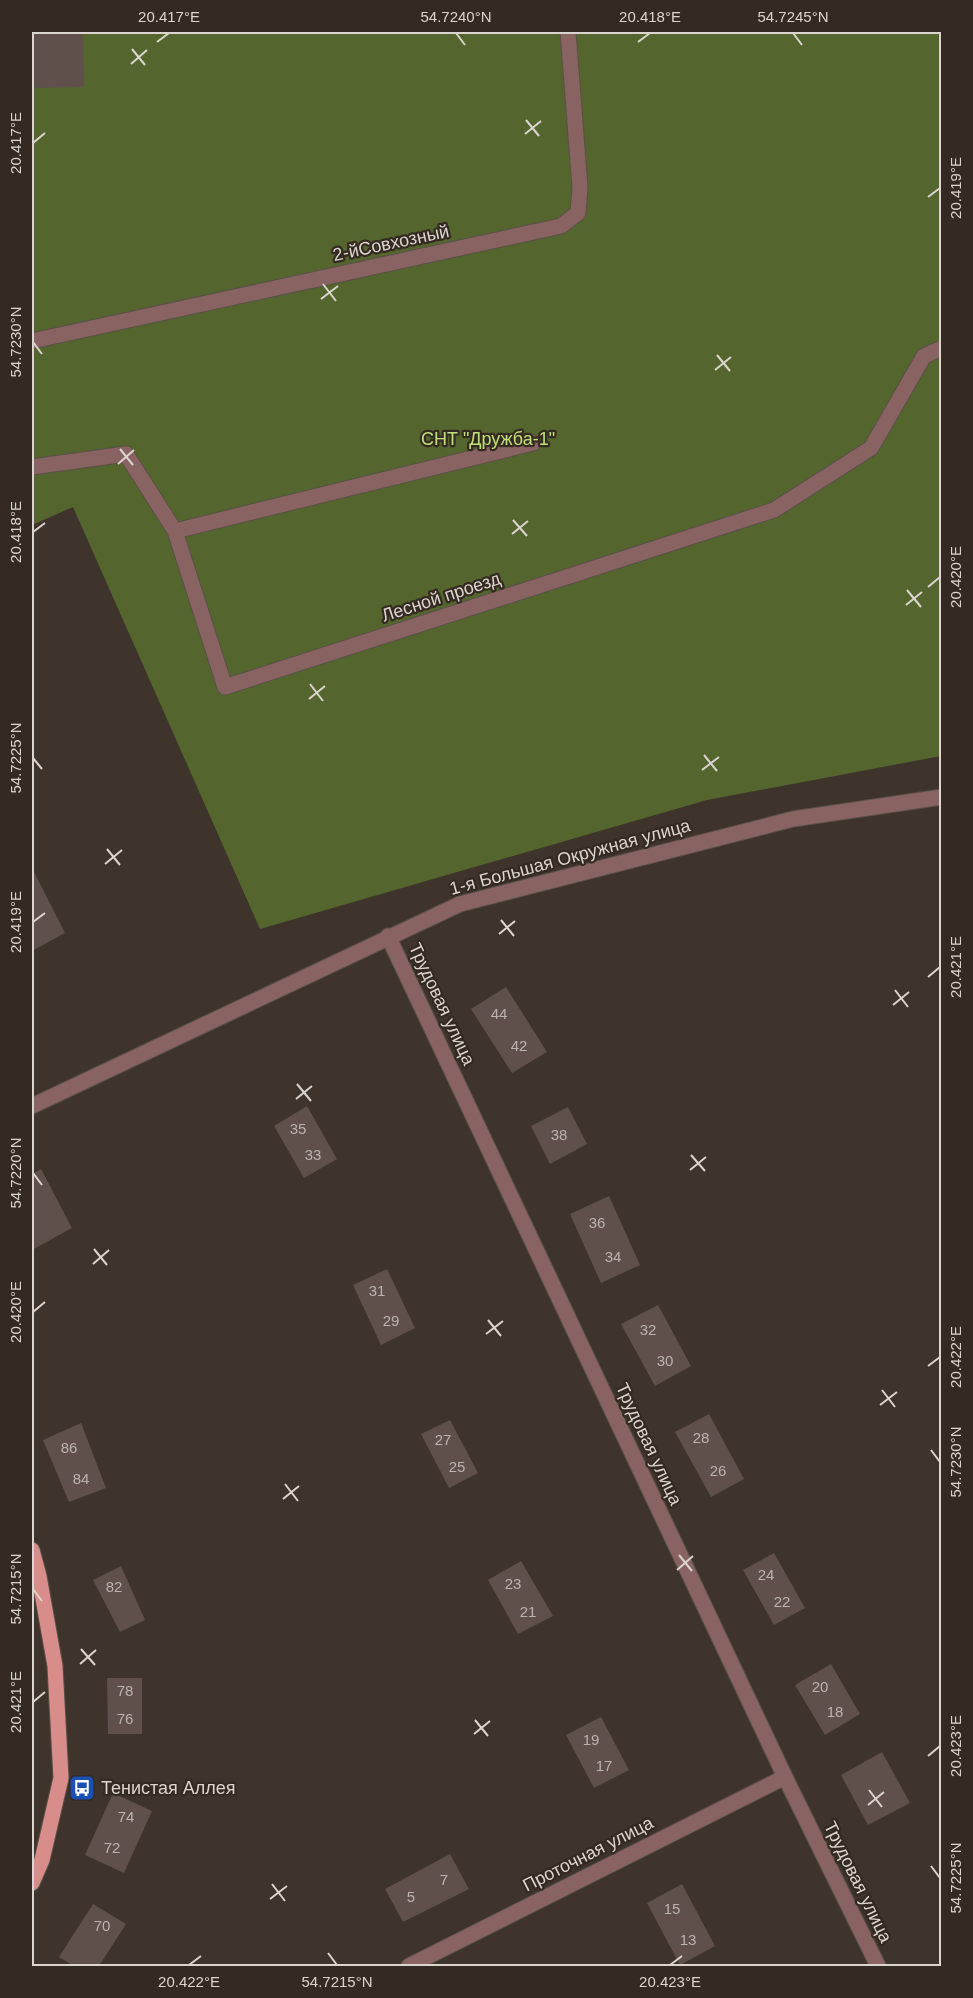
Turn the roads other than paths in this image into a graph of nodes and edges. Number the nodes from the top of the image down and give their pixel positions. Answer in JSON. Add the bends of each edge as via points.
{"nodes":[{"id":1,"x":568,"y":32,"type":"edge"},
{"id":2,"x":32,"y":341,"type":"edge"},
{"id":3,"x":942,"y":348,"type":"edge"},
{"id":4,"x":533,"y":443,"type":"dead end"},
{"id":5,"x":32,"y":467,"type":"edge"},
{"id":6,"x":174,"y":531,"type":"junction"},
{"id":7,"x":942,"y":797,"type":"edge"},
{"id":8,"x":388,"y":936,"type":"junction"},
{"id":9,"x":32,"y":1106,"type":"edge"},
{"id":10,"x":32,"y":1550,"type":"edge"},
{"id":11,"x":35,"y":1578,"type":"edge"},
{"id":12,"x":785,"y":1777,"type":"junction"},
{"id":13,"x":32,"y":1883,"type":"edge"},
{"id":14,"x":409,"y":1966,"type":"edge"},
{"id":15,"x":878,"y":1966,"type":"edge"}],
"edges":[{"from":1,"to":2,"type":"street","name":"2-йСовхозный","via":[[580,187],[578,213],[561,226]]},
{"from":3,"to":6,"type":"street","name":"Лесной проезд","via":[[924,356],[871,448],[774,510],[225,687]]},
{"from":4,"to":6,"type":"street"},
{"from":5,"to":6,"type":"street","name":"Лесной проезд","via":[[126,454]]},
{"from":7,"to":8,"type":"street","name":"1-я Большая Окружная улица","via":[[793,819],[460,904]]},
{"from":8,"to":9,"type":"street","name":"1-я Большая Окружная улица"},
{"from":8,"to":12,"type":"street","name":"Трудовая улица"},
{"from":10,"to":11,"type":"main road"},
{"from":11,"to":13,"type":"main road","via":[[56,1666],[61,1779],[42,1860]]},
{"from":12,"to":14,"type":"street","name":"Проточная улица"},
{"from":12,"to":15,"type":"street","name":"Трудовая улица"}]}
